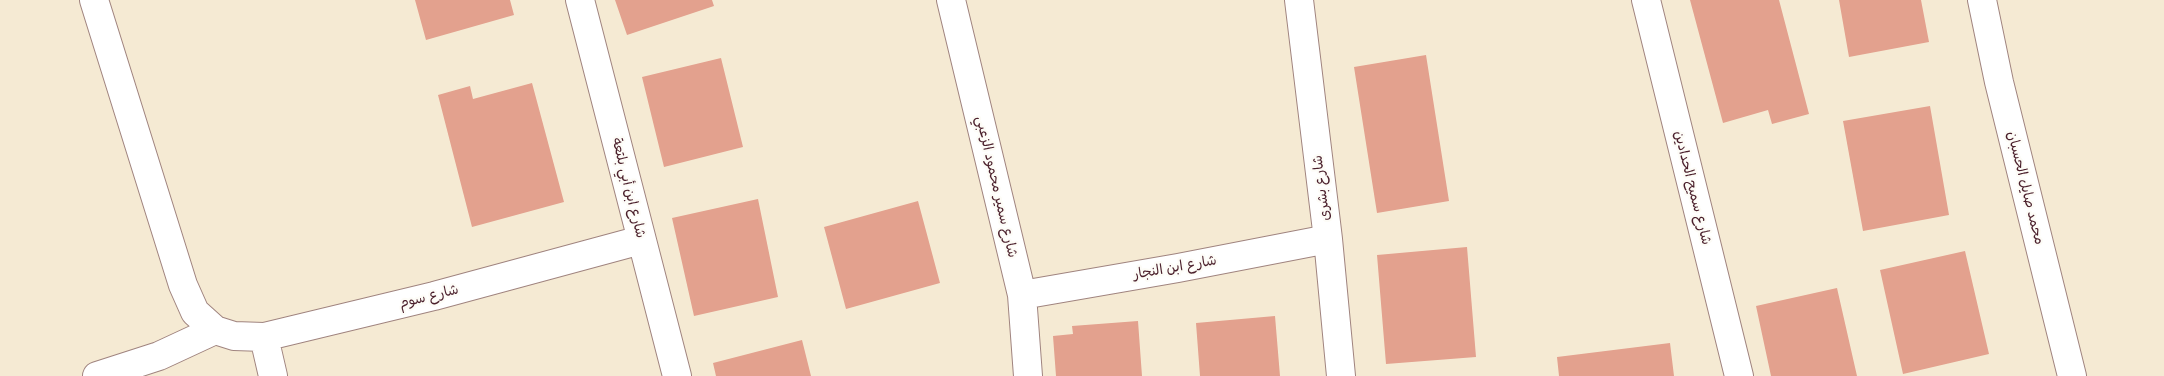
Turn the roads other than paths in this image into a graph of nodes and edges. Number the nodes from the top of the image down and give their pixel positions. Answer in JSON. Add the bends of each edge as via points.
{"nodes":[{"id":1,"x":96,"y":0,"type":"edge"},
{"id":2,"x":580,"y":0,"type":"edge"},
{"id":3,"x":951,"y":0,"type":"edge"},
{"id":4,"x":1299,"y":0,"type":"edge"},
{"id":5,"x":1646,"y":0,"type":"edge"},
{"id":6,"x":1982,"y":0,"type":"edge"},
{"id":7,"x":1328,"y":239,"type":"junction"},
{"id":8,"x":641,"y":240,"type":"junction"},
{"id":9,"x":1022,"y":295,"type":"junction"},
{"id":10,"x":216,"y":330,"type":"junction"},
{"id":11,"x":264,"y":337,"type":"junction"},
{"id":12,"x":97,"y":376,"type":"edge"},
{"id":13,"x":274,"y":376,"type":"edge"},
{"id":14,"x":677,"y":376,"type":"edge"},
{"id":15,"x":1028,"y":376,"type":"edge"},
{"id":16,"x":1341,"y":376,"type":"edge"},
{"id":17,"x":1739,"y":376,"type":"edge"},
{"id":18,"x":2072,"y":376,"type":"edge"}],
"edges":[{"from":1,"to":10,"type":"street","name":"شارع سوم","via":[[183,286],[195,312]]},
{"from":2,"to":8,"type":"street","name":"شارع ابن أبي بلتعة"},
{"from":3,"to":9,"type":"street","name":"شارع سمير محمود الزعبي"},
{"from":4,"to":7,"type":"street","name":"شارع بشرى"},
{"from":5,"to":17,"type":"street","name":"شارع سميح الحدادين"},
{"from":6,"to":18,"type":"street","name":"محمد صايل الحسبان","via":[[1999,82]]},
{"from":7,"to":9,"type":"street","name":"شارع ابن النجار"},
{"from":7,"to":16,"type":"street","name":"شارع بشرى"},
{"from":8,"to":11,"type":"street","name":"شارع سوم","via":[[434,296]]},
{"from":8,"to":14,"type":"street","name":"شارع ابن أبي بلتعة"},
{"from":9,"to":15,"type":"street","name":"شارع سمير محمود الزعبي"},
{"from":10,"to":11,"type":"street","name":"شارع سوم","via":[[234,336]]},
{"from":10,"to":12,"type":"street","via":[[159,356]]},
{"from":11,"to":13,"type":"street"}]}
